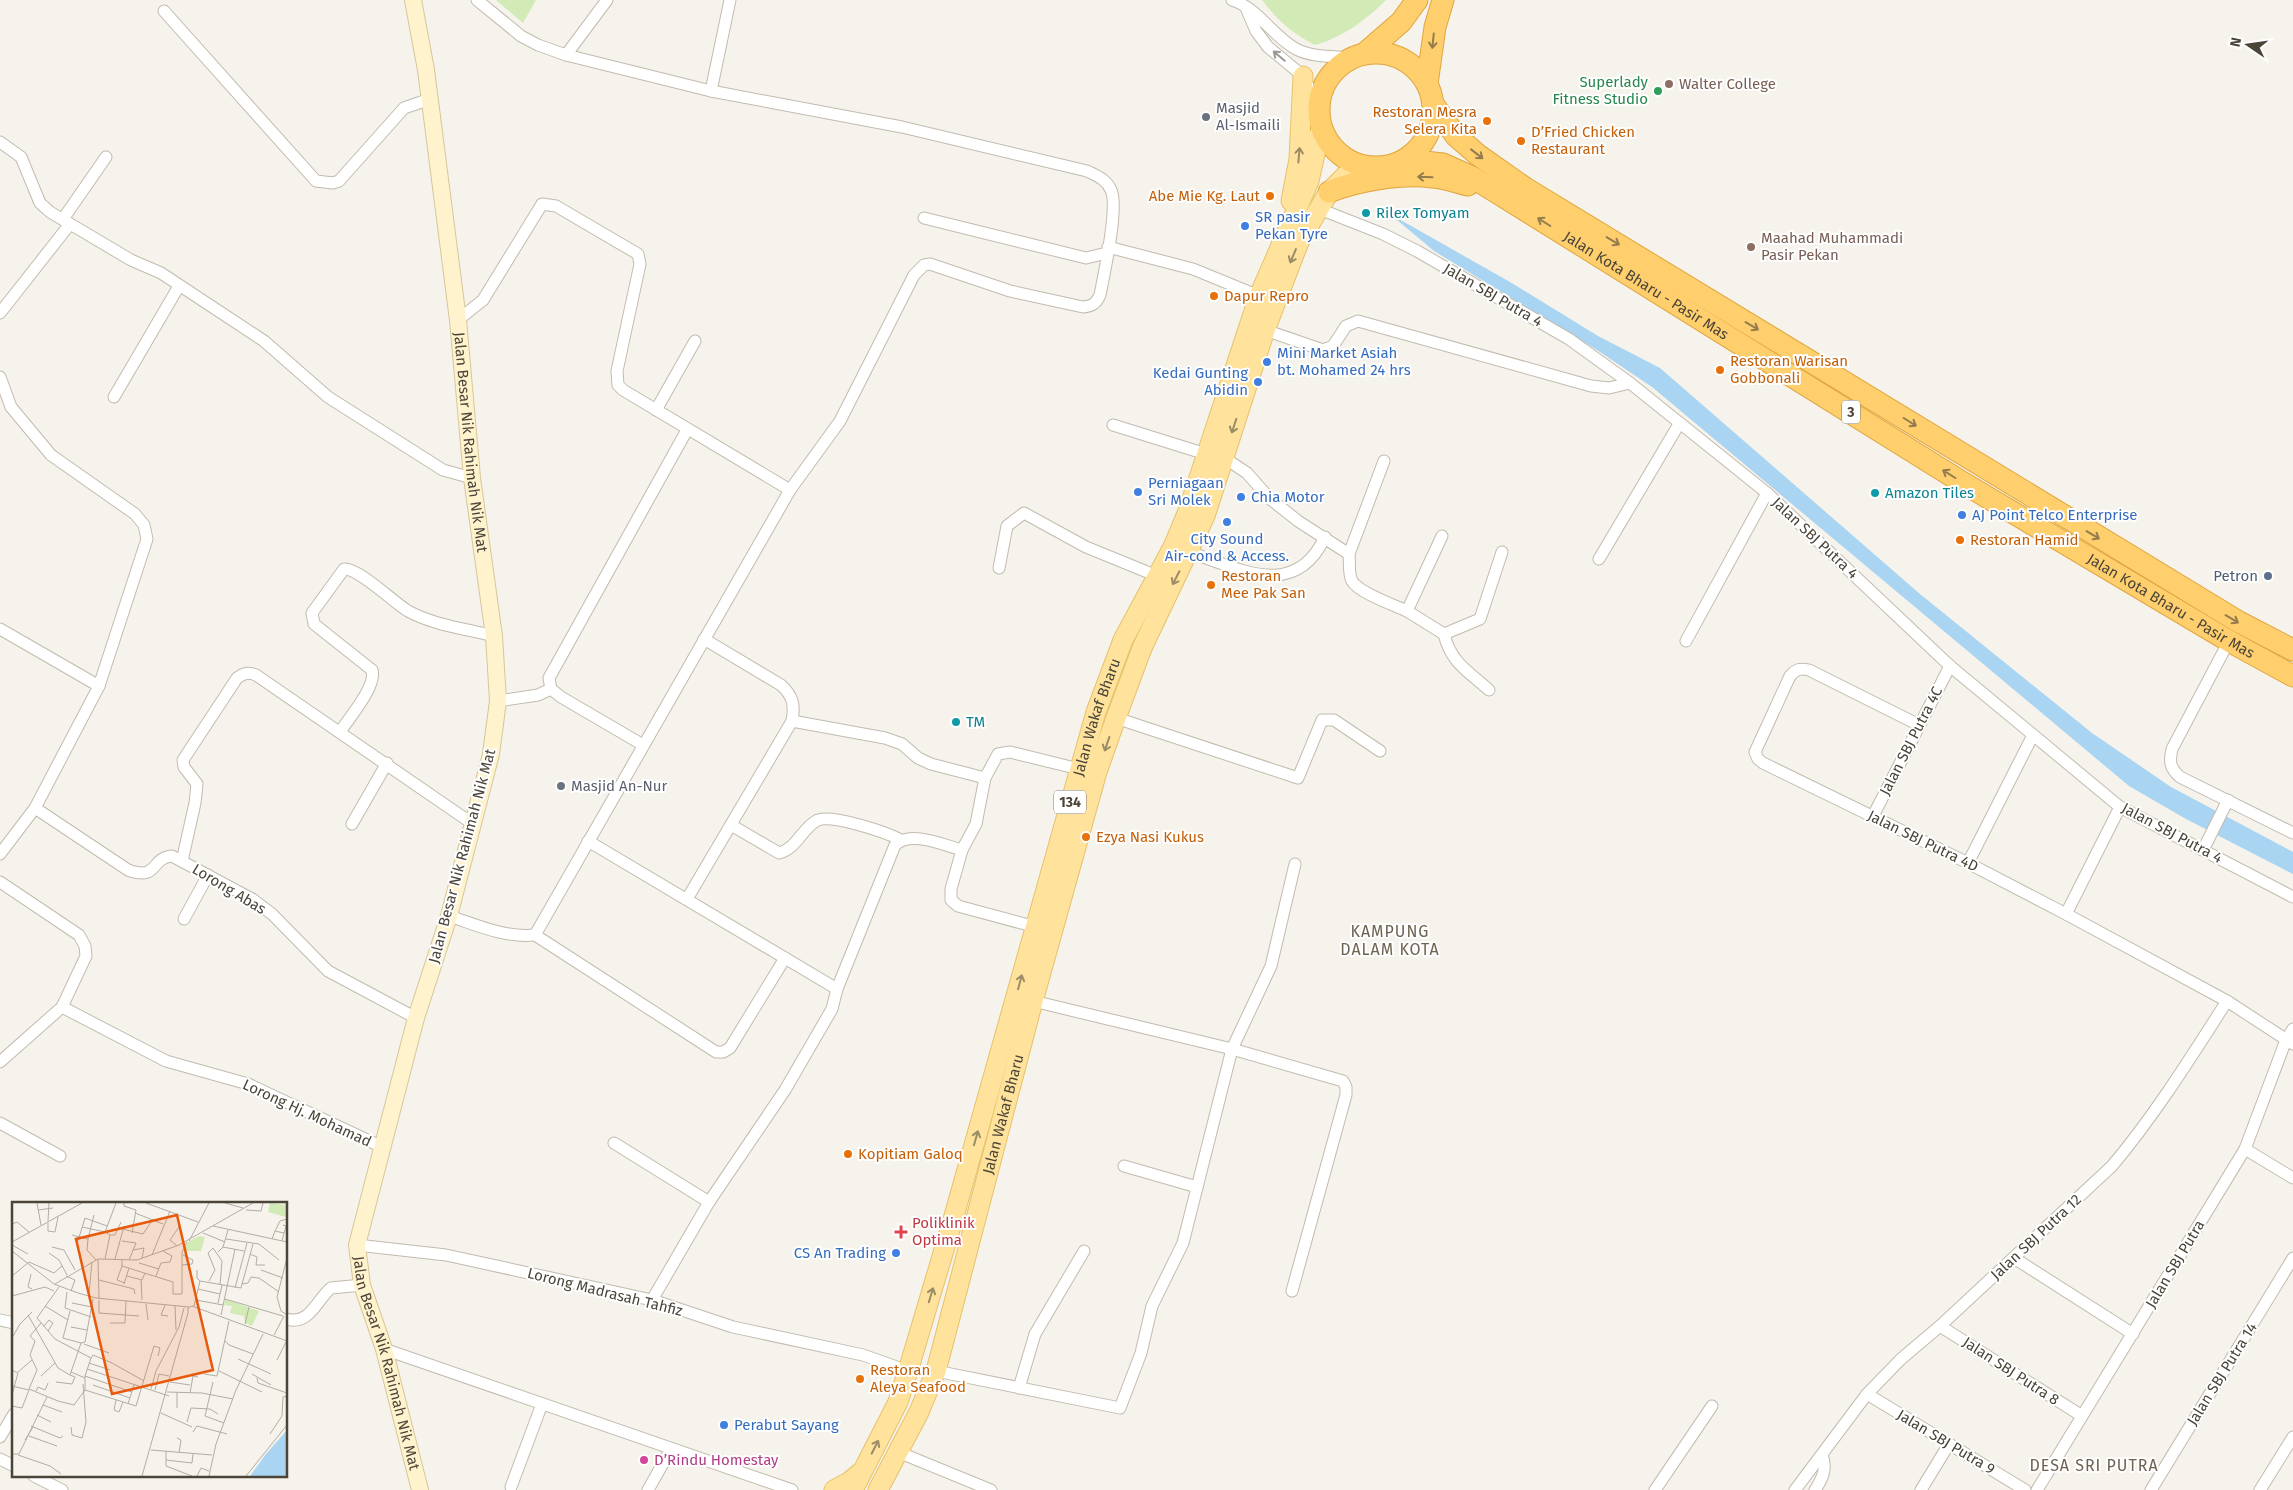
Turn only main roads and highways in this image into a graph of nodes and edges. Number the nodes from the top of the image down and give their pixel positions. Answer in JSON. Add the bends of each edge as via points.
{"nodes":[{"id":1,"x":1417,"y":0,"type":"edge"},
{"id":2,"x":1443,"y":0,"type":"edge"},
{"id":3,"x":1359,"y":56,"type":"junction"},
{"id":4,"x":1303,"y":76,"type":"road end"},
{"id":5,"x":1427,"y":84,"type":"junction"},
{"id":6,"x":1433,"y":104,"type":"junction"},
{"id":7,"x":1320,"y":117,"type":"junction"},
{"id":8,"x":1405,"y":160,"type":"junction"},
{"id":9,"x":1365,"y":167,"type":"junction"},
{"id":10,"x":1490,"y":189,"type":"junction"},
{"id":11,"x":1323,"y":200,"type":"junction"},
{"id":12,"x":1270,"y":269,"type":"junction"},
{"id":13,"x":1215,"y":456,"type":"junction"},
{"id":14,"x":2293,"y":650,"type":"edge"},
{"id":15,"x":2293,"y":676,"type":"edge"},
{"id":16,"x":862,"y":1471,"type":"junction"},
{"id":17,"x":834,"y":1490,"type":"edge"},
{"id":18,"x":853,"y":1490,"type":"edge"},
{"id":19,"x":878,"y":1490,"type":"edge"}],
"edges":[{"from":1,"to":3,"type":"highway","via":[[1401,22]]},
{"from":2,"to":5,"type":"highway","one_way":true,"via":[[1434,27]]},
{"from":3,"to":5,"type":"highway","via":[[1389,54],[1401,58]]},
{"from":3,"to":7,"type":"highway","via":[[1333,73],[1326,83]]},
{"from":12,"to":4,"type":"main road","one_way":true,"via":[[1297,178]]},
{"from":5,"to":6,"type":"highway"},
{"from":6,"to":8,"type":"highway","via":[[1427,136],[1418,150]]},
{"from":6,"to":14,"type":"highway","name":"Jalan Kota Bharu - Pasir Mas","number":"3","one_way":true,"via":[[1456,136],[1525,188],[2239,622]]},
{"from":7,"to":9,"type":"highway","via":[[1328,141],[1338,153]]},
{"from":7,"to":12,"type":"main road","name":"Jalan Wakaf Bharu","number":"134","via":[[1309,181]]},
{"from":8,"to":9,"type":"highway","via":[[1378,168]]},
{"from":8,"to":10,"type":"highway","name":"Jalan Kota Bharu - Pasir Mas","number":"3","via":[[1428,161],[1456,168]]},
{"from":9,"to":11,"type":"main road","name":"Jalan Wakaf Bharu","number":"134","via":[[1348,173]]},
{"from":10,"to":11,"type":"highway","one_way":true,"via":[[1421,176],[1364,181]]},
{"from":15,"to":10,"type":"highway","name":"Jalan Kota Bharu - Pasir Mas","number":"3","one_way":true,"via":[[1960,481]]},
{"from":11,"to":13,"type":"main road","name":"Jalan Wakaf Bharu","number":"134","one_way":true,"via":[[1299,242]]},
{"from":12,"to":13,"type":"main road","name":"Jalan Wakaf Bharu","number":"134","via":[[1259,296]]},
{"from":16,"to":13,"type":"main road","name":"Jalan Wakaf Bharu","number":"134","one_way":true,"via":[[898,1402],[908,1371],[1096,712],[1123,640],[1173,547]]},
{"from":13,"to":19,"type":"main road","name":"Jalan Wakaf Bharu","number":"134","one_way":true,"via":[[1205,516],[1142,648],[1097,772],[936,1371],[919,1412]]},
{"from":16,"to":17,"type":"main road"},
{"from":16,"to":18,"type":"main road","name":"Jalan Wakaf Bharu","number":"134"}]}
